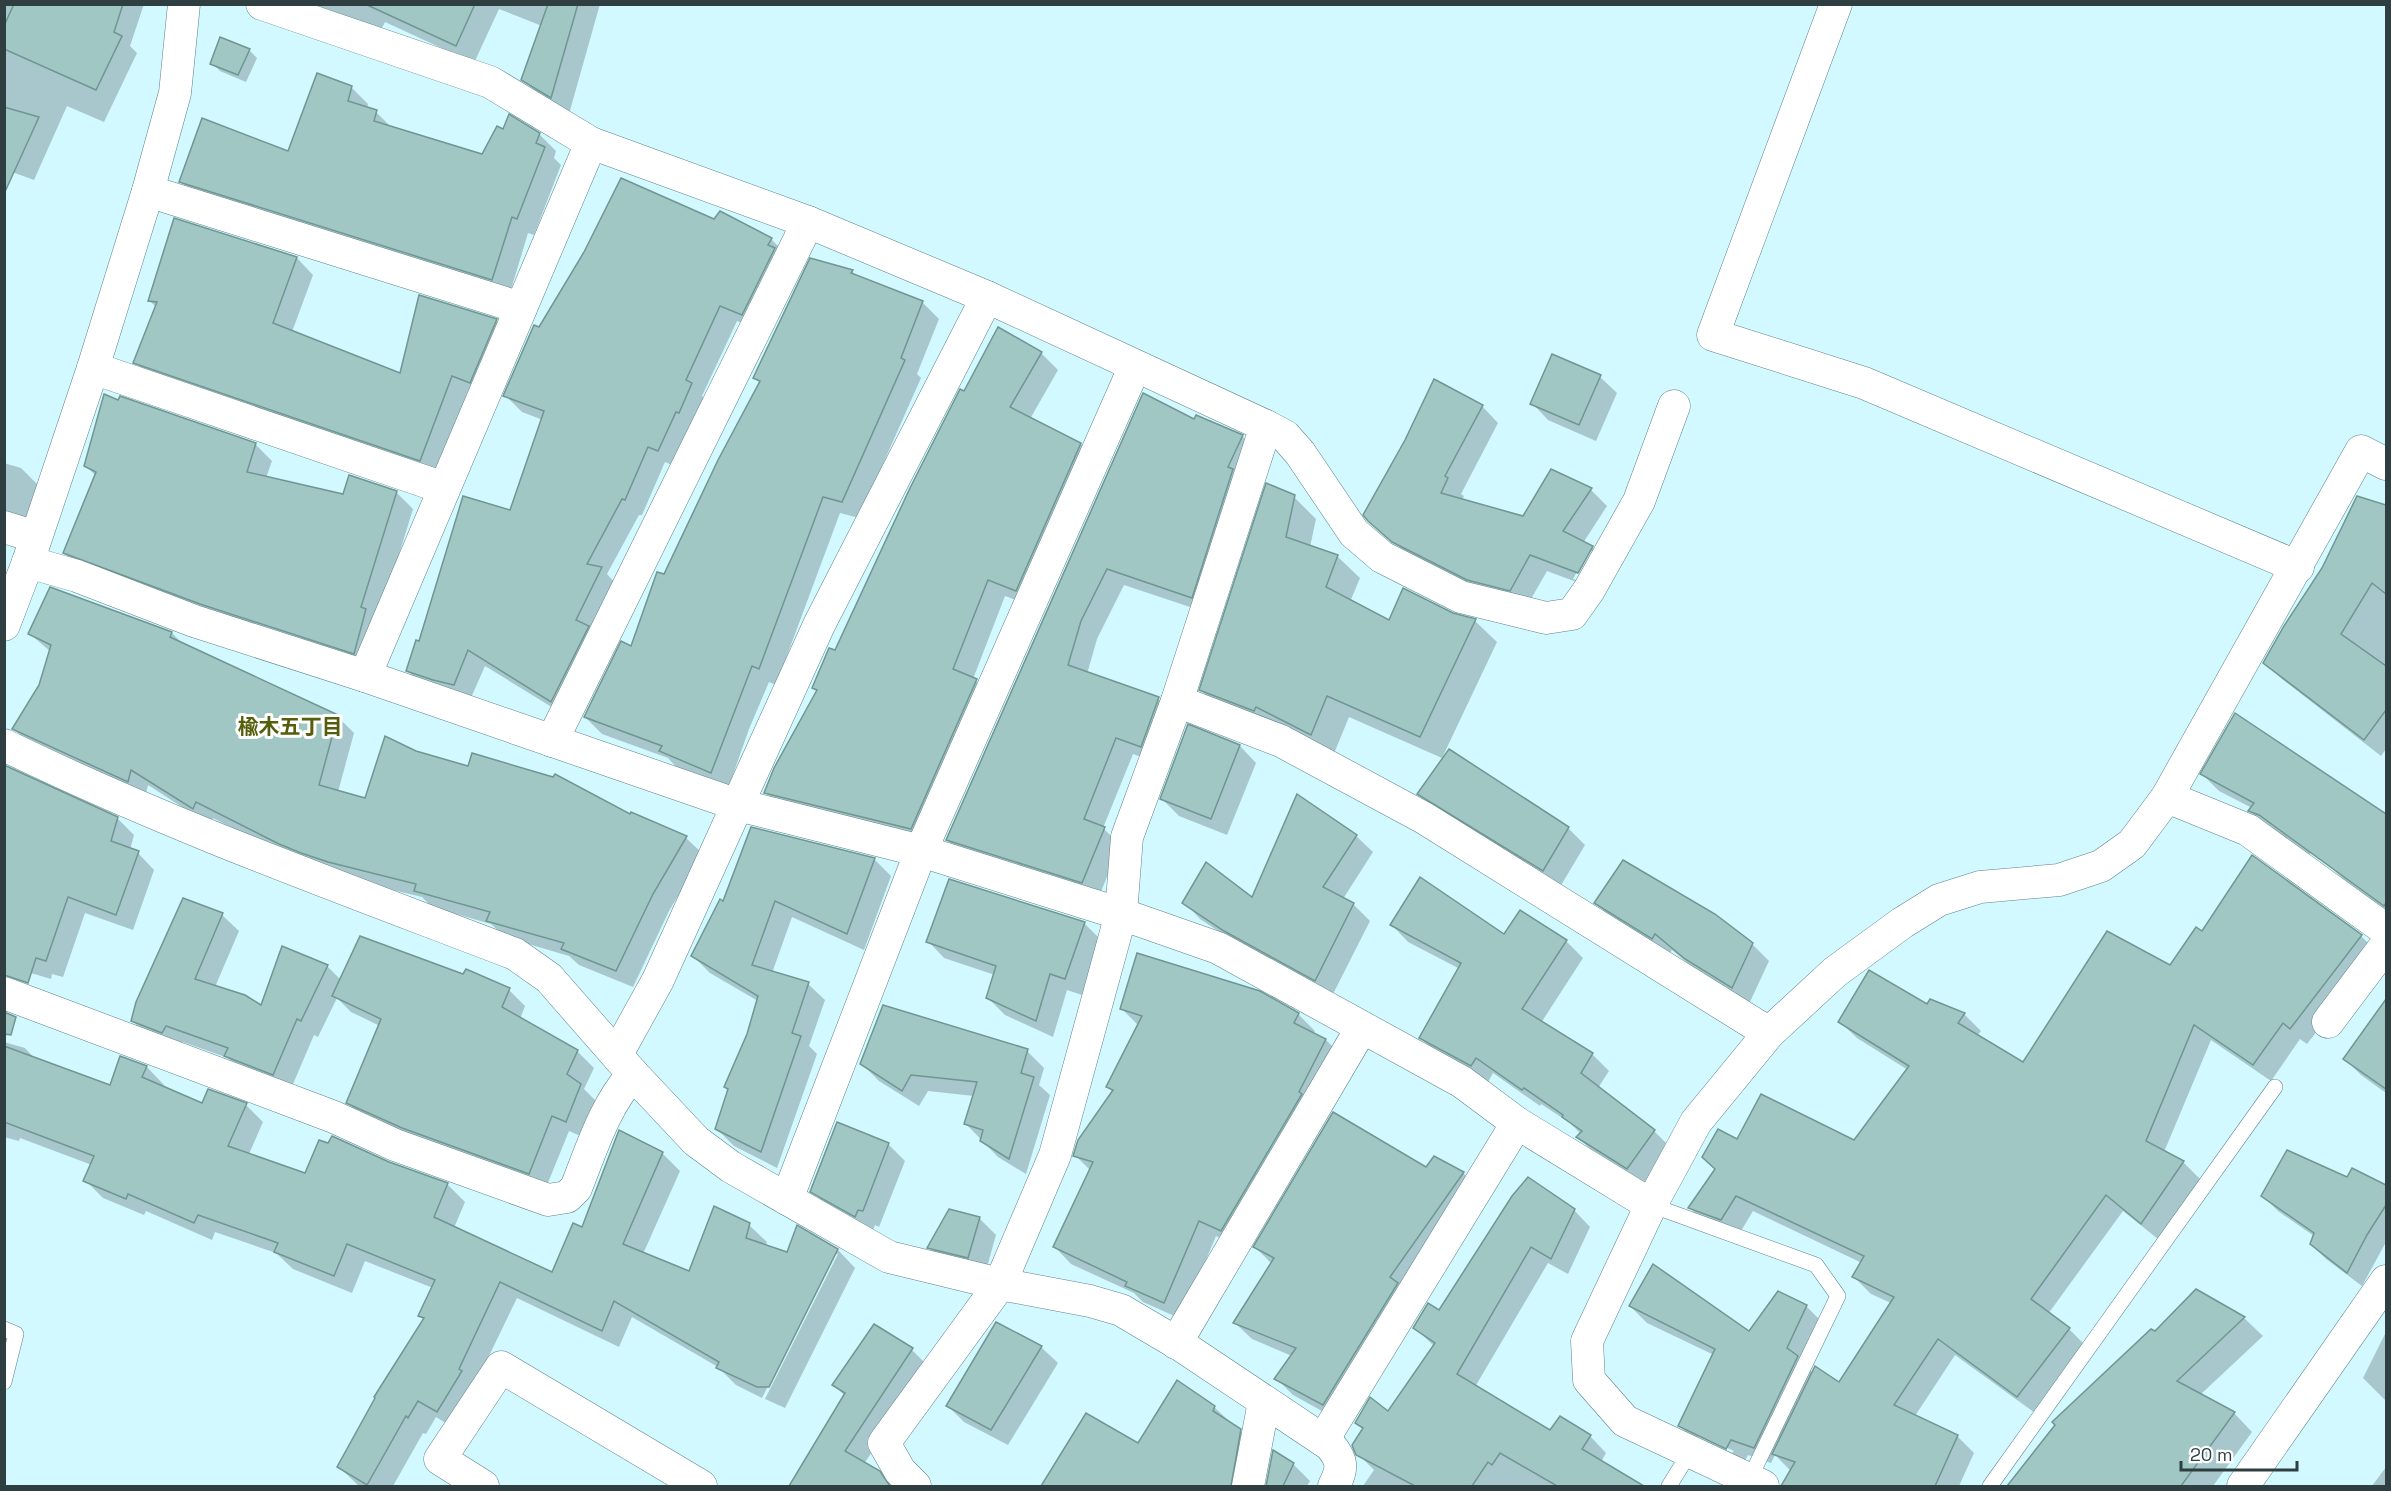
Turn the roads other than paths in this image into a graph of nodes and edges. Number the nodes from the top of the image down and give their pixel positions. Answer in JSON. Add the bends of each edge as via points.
{"nodes":[{"id":1,"x":184,"y":4,"type":"edge"},
{"id":2,"x":262,"y":4,"type":"edge"},
{"id":3,"x":1836,"y":4,"type":"edge"},
{"id":4,"x":591,"y":143,"type":"junction"},
{"id":5,"x":148,"y":191,"type":"junction"},
{"id":6,"x":808,"y":222,"type":"junction"},
{"id":7,"x":987,"y":297,"type":"junction"},
{"id":8,"x":521,"y":308,"type":"junction"},
{"id":9,"x":1135,"y":366,"type":"junction"},
{"id":10,"x":93,"y":368,"type":"junction"},
{"id":11,"x":1674,"y":406,"type":"dead end"},
{"id":12,"x":1266,"y":426,"type":"junction"},
{"id":13,"x":2386,"y":464,"type":"edge"},
{"id":14,"x":444,"y":488,"type":"junction"},
{"id":15,"x":4,"y":527,"type":"edge"},
{"id":16,"x":32,"y":550,"type":"junction"},
{"id":17,"x":2298,"y":567,"type":"junction"},
{"id":18,"x":4,"y":625,"type":"edge"},
{"id":19,"x":365,"y":675,"type":"junction"},
{"id":20,"x":1177,"y":701,"type":"junction"},
{"id":21,"x":552,"y":741,"type":"junction"},
{"id":22,"x":4,"y":745,"type":"edge"},
{"id":23,"x":2167,"y":797,"type":"junction"},
{"id":24,"x":738,"y":805,"type":"junction"},
{"id":25,"x":921,"y":851,"type":"junction"},
{"id":26,"x":1121,"y":914,"type":"junction"},
{"id":27,"x":2386,"y":930,"type":"edge"},
{"id":28,"x":2386,"y":945,"type":"edge"},
{"id":29,"x":4,"y":993,"type":"edge"},
{"id":30,"x":2328,"y":1022,"type":"dead end"},
{"id":31,"x":1361,"y":1029,"type":"junction"},
{"id":32,"x":1769,"y":1032,"type":"junction"},
{"id":33,"x":625,"y":1064,"type":"junction"},
{"id":34,"x":2275,"y":1087,"type":"dead end"},
{"id":35,"x":1517,"y":1123,"type":"junction"},
{"id":36,"x":787,"y":1199,"type":"junction"},
{"id":37,"x":1651,"y":1204,"type":"junction"},
{"id":38,"x":2386,"y":1281,"type":"edge"},
{"id":39,"x":1000,"y":1284,"type":"junction"},
{"id":40,"x":4,"y":1329,"type":"edge"},
{"id":41,"x":1176,"y":1343,"type":"junction"},
{"id":42,"x":4,"y":1382,"type":"edge"},
{"id":43,"x":1264,"y":1402,"type":"junction"},
{"id":44,"x":1323,"y":1440,"type":"junction"},
{"id":45,"x":1690,"y":1452,"type":"junction"},
{"id":46,"x":1756,"y":1483,"type":"edge"},
{"id":47,"x":483,"y":1486,"type":"edge"},
{"id":48,"x":701,"y":1486,"type":"edge"},
{"id":49,"x":915,"y":1486,"type":"edge"},
{"id":50,"x":1248,"y":1486,"type":"edge"},
{"id":51,"x":1334,"y":1486,"type":"edge"},
{"id":52,"x":1669,"y":1486,"type":"edge"},
{"id":53,"x":1990,"y":1486,"type":"edge"},
{"id":54,"x":2243,"y":1486,"type":"edge"}],
"edges":[{"from":1,"to":5,"type":"street","via":[[175,93]]},
{"from":2,"to":4,"type":"street","via":[[490,82]]},
{"from":3,"to":17,"type":"street","via":[[1713,335],[1864,383]]},
{"from":4,"to":6,"type":"street"},
{"from":4,"to":8,"type":"street"},
{"from":5,"to":8,"type":"street"},
{"from":5,"to":10,"type":"street"},
{"from":6,"to":7,"type":"street"},
{"from":6,"to":21,"type":"street"},
{"from":7,"to":9,"type":"street"},
{"from":7,"to":24,"type":"street","via":[[819,625]]},
{"from":8,"to":14,"type":"street"},
{"from":9,"to":12,"type":"street"},
{"from":9,"to":25,"type":"street"},
{"from":10,"to":14,"type":"street"},
{"from":10,"to":16,"type":"street"},
{"from":11,"to":12,"type":"street","via":[[1639,501],[1589,590],[1572,614],[1546,618],[1461,597],[1382,556],[1354,533],[1285,436]]},
{"from":12,"to":20,"type":"street"},
{"from":13,"to":17,"type":"street","via":[[2361,451]]},
{"from":14,"to":19,"type":"street"},
{"from":15,"to":16,"type":"street"},
{"from":16,"to":18,"type":"street"},
{"from":16,"to":19,"type":"street","via":[[77,576],[194,621]]},
{"from":17,"to":23,"type":"street"},
{"from":19,"to":21,"type":"street"},
{"from":20,"to":26,"type":"street","via":[[1127,837]]},
{"from":20,"to":32,"type":"street","via":[[1281,741],[1424,818]]},
{"from":21,"to":24,"type":"street"},
{"from":22,"to":33,"type":"street","via":[[77,781],[194,830],[515,954],[549,978]]},
{"from":23,"to":27,"type":"street","via":[[2248,830]]},
{"from":23,"to":32,"type":"street","via":[[2132,844],[2101,866],[2059,880],[1980,887],[1939,900],[1835,972]]},
{"from":24,"to":25,"type":"street"},
{"from":24,"to":33,"type":"street","via":[[658,980]]},
{"from":25,"to":26,"type":"street"},
{"from":25,"to":36,"type":"street"},
{"from":26,"to":31,"type":"street","via":[[1218,948]]},
{"from":26,"to":39,"type":"street","via":[[1055,1155]]},
{"from":28,"to":30,"type":"street"},
{"from":29,"to":33,"type":"street","via":[[334,1117],[395,1145],[548,1200],[567,1197],[576,1188],[618,1092]]},
{"from":31,"to":35,"type":"street","via":[[1462,1082]]},
{"from":31,"to":41,"type":"street"},
{"from":32,"to":37,"type":"street","via":[[1696,1122]]},
{"from":33,"to":36,"type":"street","via":[[696,1141],[731,1167]]},
{"from":34,"to":53,"type":"lane"},
{"from":35,"to":37,"type":"street"},
{"from":35,"to":44,"type":"street"},
{"from":36,"to":39,"type":"street","via":[[889,1257]]},
{"from":37,"to":45,"type":"street","via":[[1587,1341],[1589,1380],[1625,1422]]},
{"from":37,"to":46,"type":"lane","via":[[1816,1264],[1838,1296]]},
{"from":38,"to":54,"type":"street"},
{"from":39,"to":41,"type":"street","via":[[1121,1310]]},
{"from":39,"to":49,"type":"street","via":[[884,1443],[900,1471]]},
{"from":40,"to":42,"type":"lane","via":[[16,1334]]},
{"from":41,"to":43,"type":"street"},
{"from":43,"to":44,"type":"street"},
{"from":43,"to":50,"type":"street"},
{"from":44,"to":51,"type":"street","via":[[1340,1457],[1340,1473]]},
{"from":45,"to":46,"type":"street"},
{"from":45,"to":52,"type":"lane"},
{"from":47,"to":48,"type":"street","via":[[440,1459],[501,1367]]}]}
